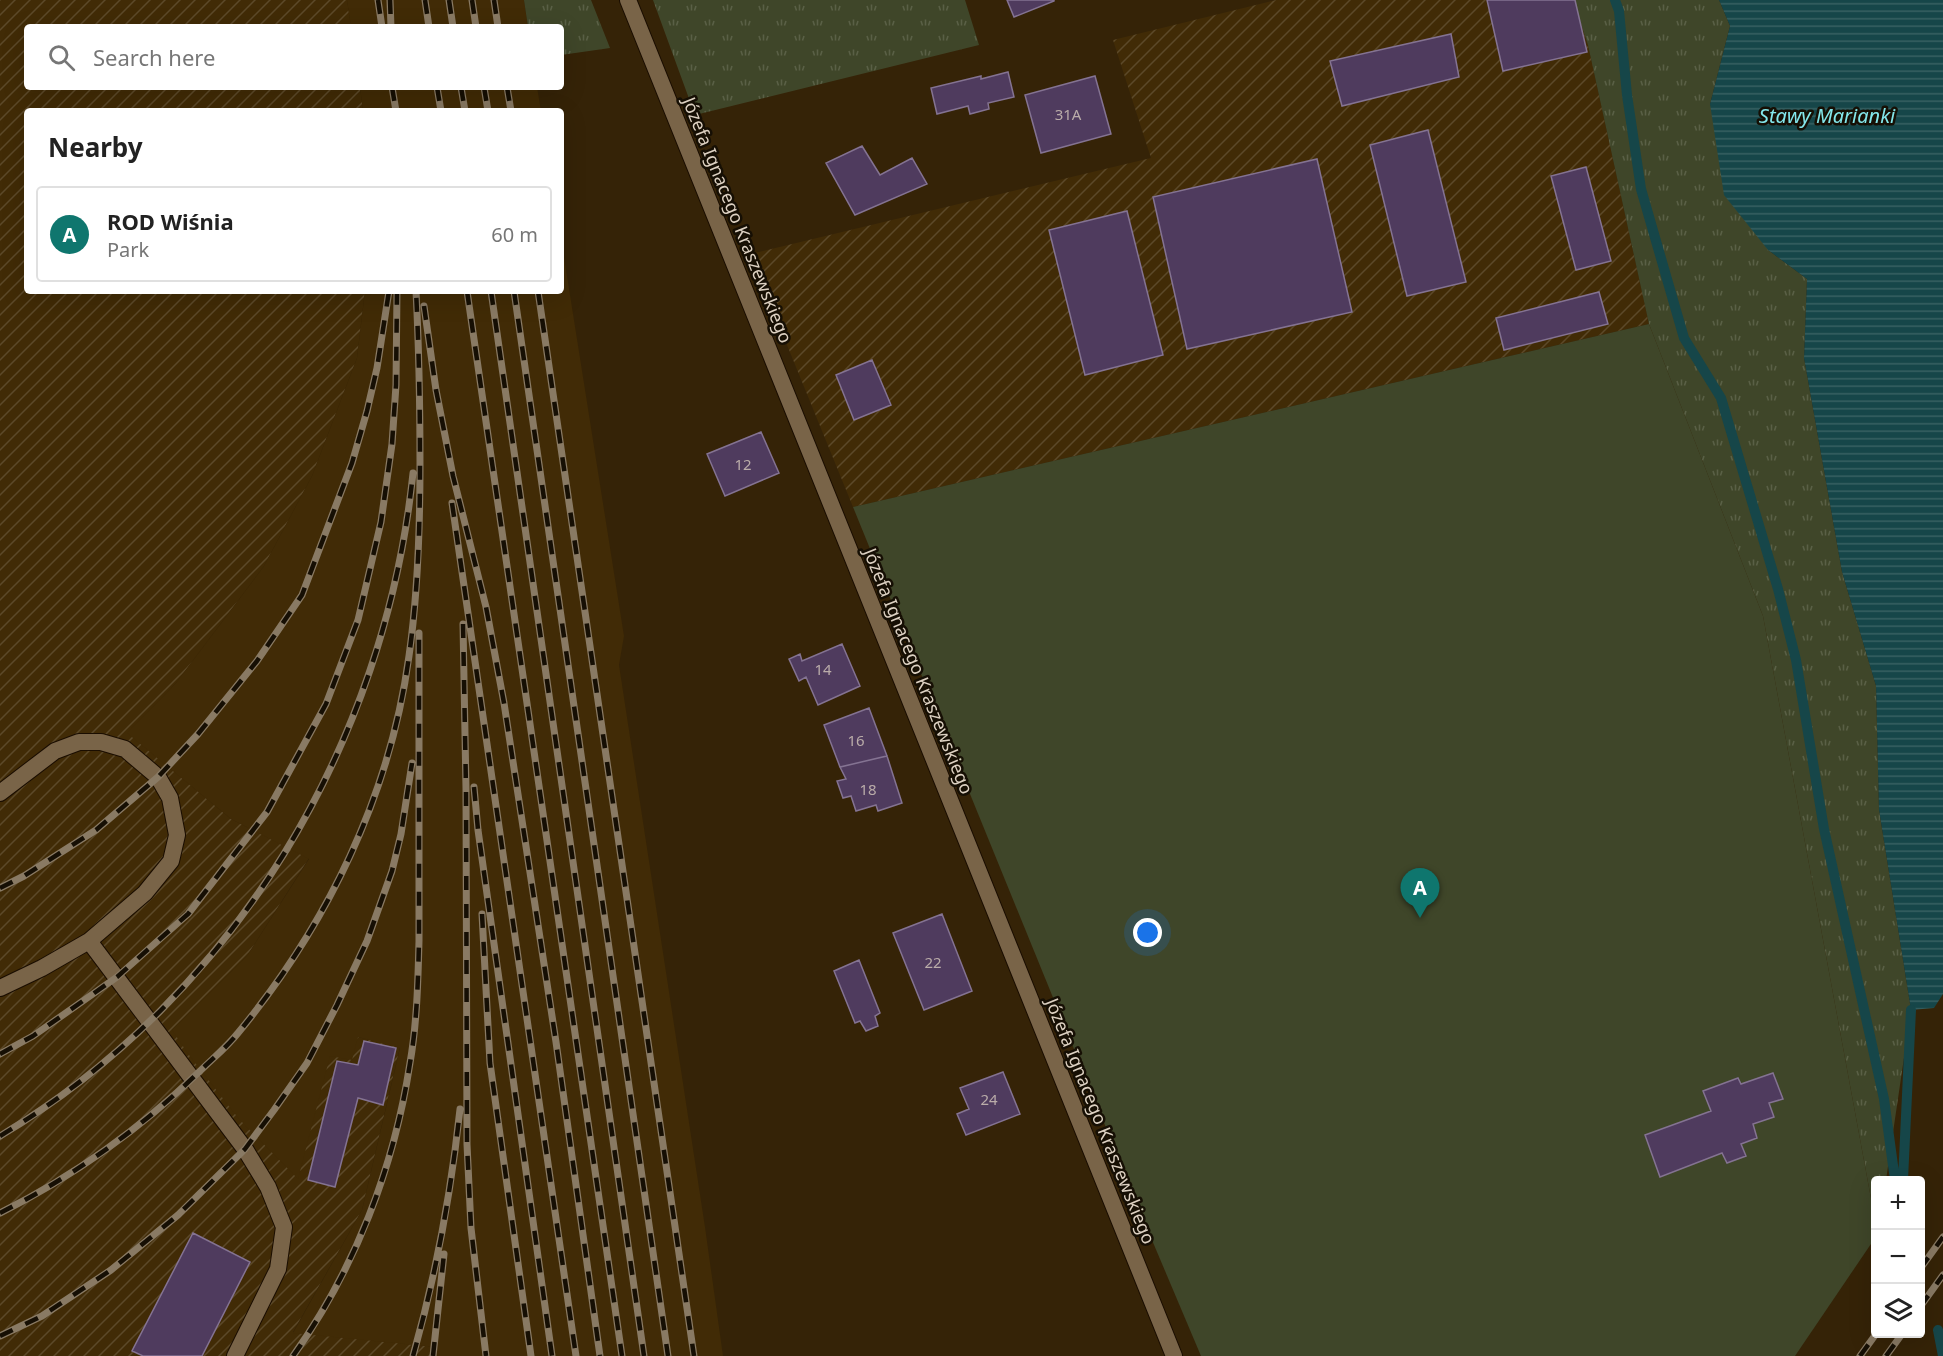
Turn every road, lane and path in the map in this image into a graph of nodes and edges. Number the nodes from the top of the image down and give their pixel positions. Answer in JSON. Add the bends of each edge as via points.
{"nodes":[{"id":1,"x":628,"y":0,"type":"edge"},
{"id":2,"x":0,"y":793,"type":"edge"},
{"id":3,"x":88,"y":940,"type":"junction"},
{"id":4,"x":0,"y":988,"type":"edge"},
{"id":5,"x":235,"y":1356,"type":"edge"},
{"id":6,"x":1174,"y":1356,"type":"edge"}],
"edges":[{"from":1,"to":6,"type":"street","name":"Józefa Ignacego Kraszewskiego"},
{"from":2,"to":3,"type":"street","via":[[56,751],[79,742],[101,742],[125,750],[158,777],[170,798],[177,835],[171,861],[146,893]]},
{"from":3,"to":4,"type":"street"},
{"from":3,"to":5,"type":"street","via":[[245,1149],[268,1187],[284,1227],[278,1269]]}]}
